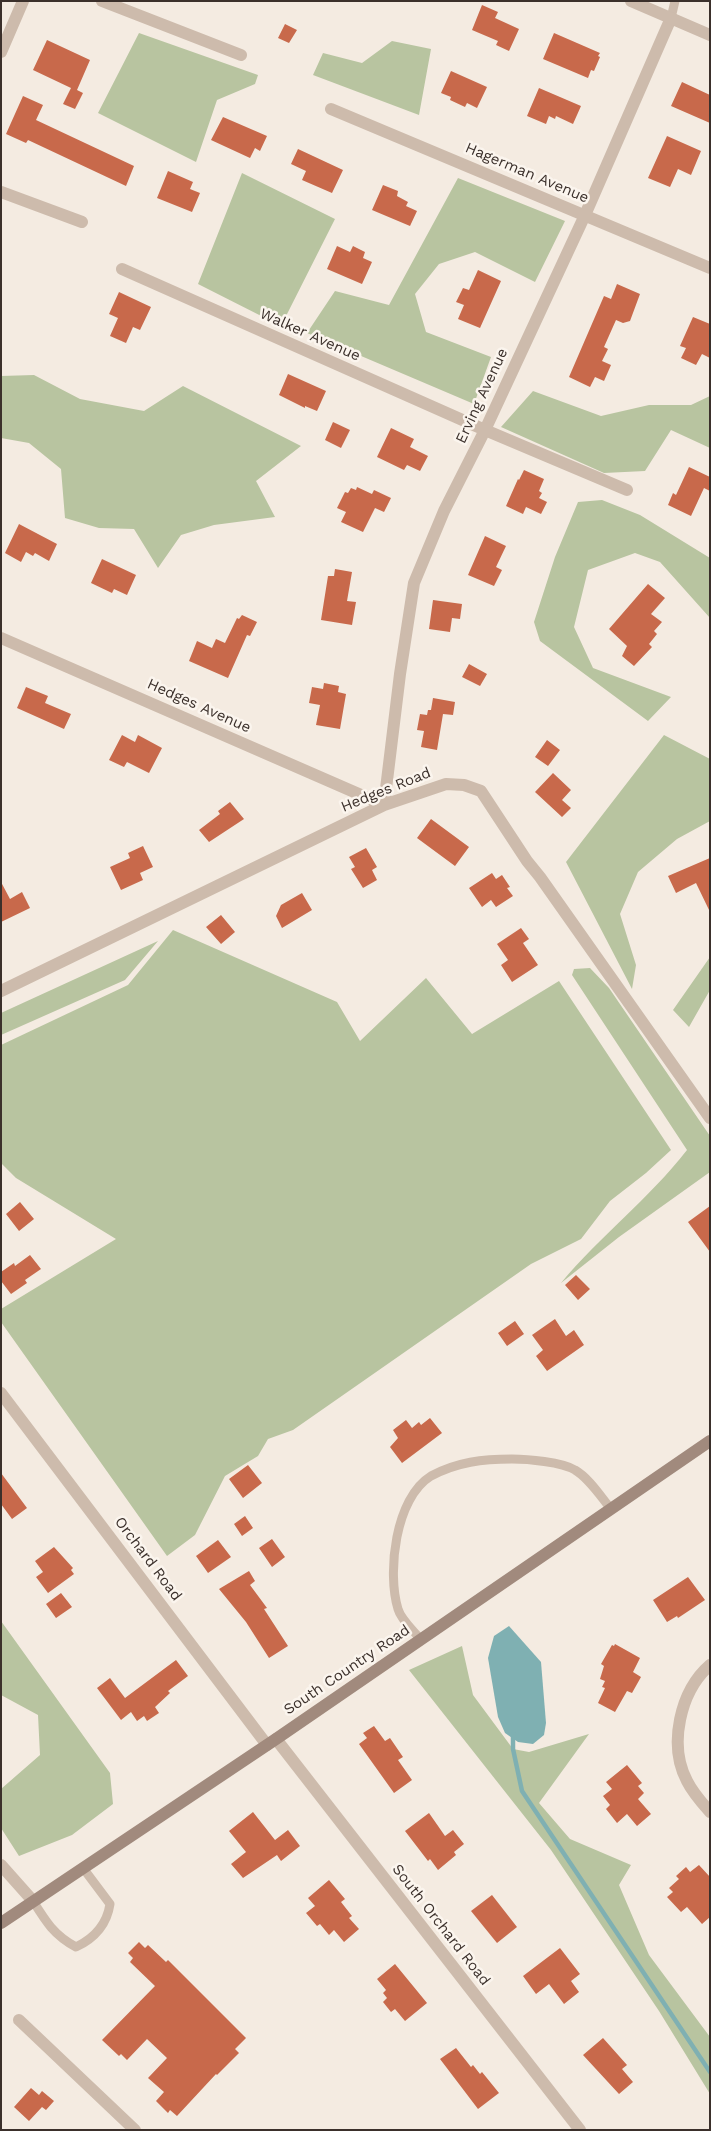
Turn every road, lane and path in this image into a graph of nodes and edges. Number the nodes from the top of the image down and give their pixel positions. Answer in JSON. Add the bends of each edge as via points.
{"nodes":[{"id":1,"x":23,"y":1,"type":"edge"},
{"id":2,"x":102,"y":1,"type":"edge"},
{"id":3,"x":631,"y":1,"type":"edge"},
{"id":4,"x":675,"y":1,"type":"edge"},
{"id":5,"x":671,"y":18,"type":"junction"},
{"id":6,"x":710,"y":35,"type":"edge"},
{"id":7,"x":1,"y":52,"type":"edge"},
{"id":8,"x":242,"y":55,"type":"dead end"},
{"id":9,"x":331,"y":109,"type":"dead end"},
{"id":10,"x":1,"y":192,"type":"edge"},
{"id":11,"x":585,"y":215,"type":"junction"},
{"id":12,"x":82,"y":222,"type":"dead end"},
{"id":13,"x":710,"y":268,"type":"edge"},
{"id":14,"x":122,"y":270,"type":"dead end"},
{"id":15,"x":484,"y":430,"type":"junction"},
{"id":16,"x":626,"y":490,"type":"dead end"},
{"id":17,"x":1,"y":638,"type":"edge"},
{"id":18,"x":384,"y":805,"type":"junction"},
{"id":19,"x":1,"y":991,"type":"edge"},
{"id":20,"x":710,"y":1118,"type":"edge"},
{"id":21,"x":1,"y":1393,"type":"edge"},
{"id":22,"x":710,"y":1442,"type":"edge"},
{"id":23,"x":611,"y":1509,"type":"junction"},
{"id":24,"x":421,"y":1640,"type":"junction"},
{"id":25,"x":710,"y":1665,"type":"edge"},
{"id":26,"x":272,"y":1742,"type":"junction"},
{"id":27,"x":710,"y":1812,"type":"edge"},
{"id":28,"x":1,"y":1865,"type":"edge"},
{"id":29,"x":83,"y":1868,"type":"junction"},
{"id":30,"x":33,"y":1902,"type":"junction"},
{"id":31,"x":1,"y":1923,"type":"edge"},
{"id":32,"x":19,"y":2020,"type":"dead end"},
{"id":33,"x":135,"y":2130,"type":"edge"},
{"id":34,"x":580,"y":2130,"type":"edge"}],
"edges":[{"from":1,"to":7,"type":"street"},
{"from":2,"to":8,"type":"street"},
{"from":3,"to":5,"type":"street"},
{"from":4,"to":5,"type":"lane"},
{"from":5,"to":6,"type":"street"},
{"from":5,"to":11,"type":"street","name":"Erving Avenue"},
{"from":9,"to":11,"type":"street","name":"Hagerman Avenue"},
{"from":10,"to":12,"type":"street"},
{"from":11,"to":13,"type":"street","name":"Hagerman Avenue"},
{"from":11,"to":15,"type":"street","name":"Erving Avenue"},
{"from":14,"to":15,"type":"street","name":"Walker Avenue"},
{"from":15,"to":16,"type":"street","name":"Walker Avenue"},
{"from":15,"to":18,"type":"street","name":"Erving Avenue","via":[[444,511],[414,583]]},
{"from":17,"to":18,"type":"street","name":"Hedges Avenue"},
{"from":18,"to":19,"type":"street","name":"Hedges Road"},
{"from":18,"to":20,"type":"street","name":"Hedges Road","via":[[446,784],[464,785],[481,791]]},
{"from":21,"to":26,"type":"street","name":"Orchard Road"},
{"from":22,"to":23,"type":"main road","name":"South Country Road"},
{"from":23,"to":24,"type":"main road","name":"South Country Road"},
{"from":23,"to":24,"type":"lane","via":[[575,1470],[536,1460],[491,1459],[458,1464],[430,1477],[415,1493],[401,1520],[393,1552],[398,1611]]},
{"from":24,"to":26,"type":"main road","name":"South Country Road"},
{"from":25,"to":27,"type":"street","via":[[689,1690],[678,1734],[686,1781]]},
{"from":26,"to":29,"type":"main road","name":"South Country Road"},
{"from":26,"to":34,"type":"street","name":"South Orchard Road"},
{"from":28,"to":30,"type":"street"},
{"from":29,"to":30,"type":"main road","name":"South Country Road"},
{"from":29,"to":30,"type":"lane","via":[[110,1904],[108,1919],[88,1942],[76,1947],[62,1939],[48,1926]]},
{"from":30,"to":31,"type":"main road","name":"South Country Road"},
{"from":32,"to":33,"type":"street"}]}
